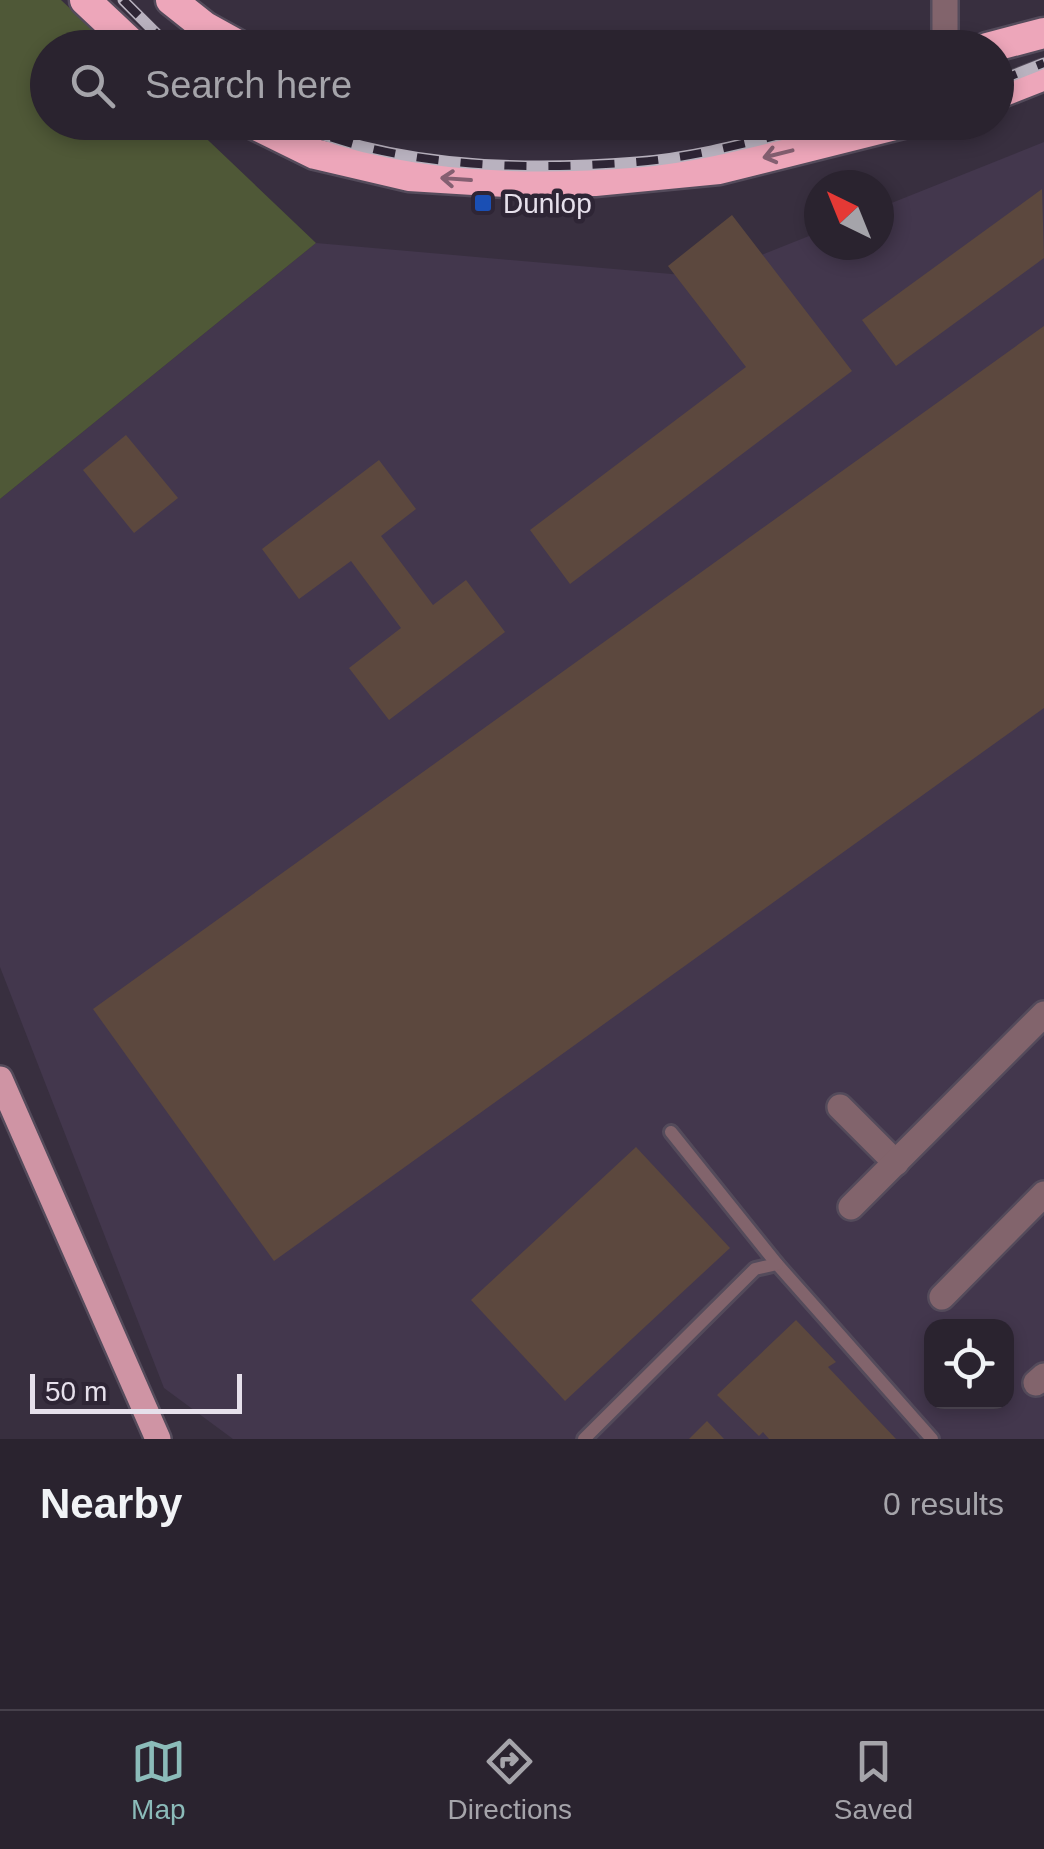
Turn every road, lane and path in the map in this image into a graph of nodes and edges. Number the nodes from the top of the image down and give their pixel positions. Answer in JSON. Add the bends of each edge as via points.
{"nodes":[{"id":1,"x":171,"y":0,"type":"edge"},
{"id":2,"x":944,"y":0,"type":"edge"},
{"id":3,"x":95,"y":3,"type":"edge"},
{"id":4,"x":120,"y":30,"type":"edge"},
{"id":5,"x":212,"y":30,"type":"edge"},
{"id":6,"x":945,"y":30,"type":"edge"},
{"id":7,"x":1044,"y":33,"type":"edge"},
{"id":8,"x":1014,"y":41,"type":"edge"},
{"id":9,"x":1044,"y":75,"type":"edge"},
{"id":10,"x":1014,"y":87,"type":"edge"},
{"id":11,"x":287,"y":140,"type":"edge"},
{"id":12,"x":835,"y":140,"type":"edge"},
{"id":13,"x":1044,"y":1014,"type":"edge"},
{"id":14,"x":0,"y":1079,"type":"edge"},
{"id":15,"x":840,"y":1107,"type":"dead end"},
{"id":16,"x":671,"y":1132,"type":"dead end"},
{"id":17,"x":896,"y":1163,"type":"junction"},
{"id":18,"x":1044,"y":1194,"type":"edge"},
{"id":19,"x":852,"y":1207,"type":"dead end"},
{"id":20,"x":777,"y":1264,"type":"junction"},
{"id":21,"x":942,"y":1297,"type":"dead end"},
{"id":22,"x":158,"y":1439,"type":"edge"},
{"id":23,"x":584,"y":1439,"type":"edge"},
{"id":24,"x":932,"y":1439,"type":"edge"}],
"edges":[{"from":1,"to":5,"type":"highway"},
{"from":2,"to":6,"type":"street"},
{"from":3,"to":4,"type":"highway"},
{"from":7,"to":8,"type":"highway"},
{"from":9,"to":10,"type":"highway"},
{"from":12,"to":11,"type":"highway","one_way":true,"via":[[719,169],[524,182],[409,176],[316,154]]},
{"from":13,"to":17,"type":"street"},
{"from":14,"to":22,"type":"main road"},
{"from":15,"to":17,"type":"street"},
{"from":16,"to":20,"type":"lane"},
{"from":17,"to":19,"type":"street"},
{"from":18,"to":21,"type":"street"},
{"from":20,"to":23,"type":"lane","via":[[755,1269]]},
{"from":20,"to":24,"type":"lane"}]}
